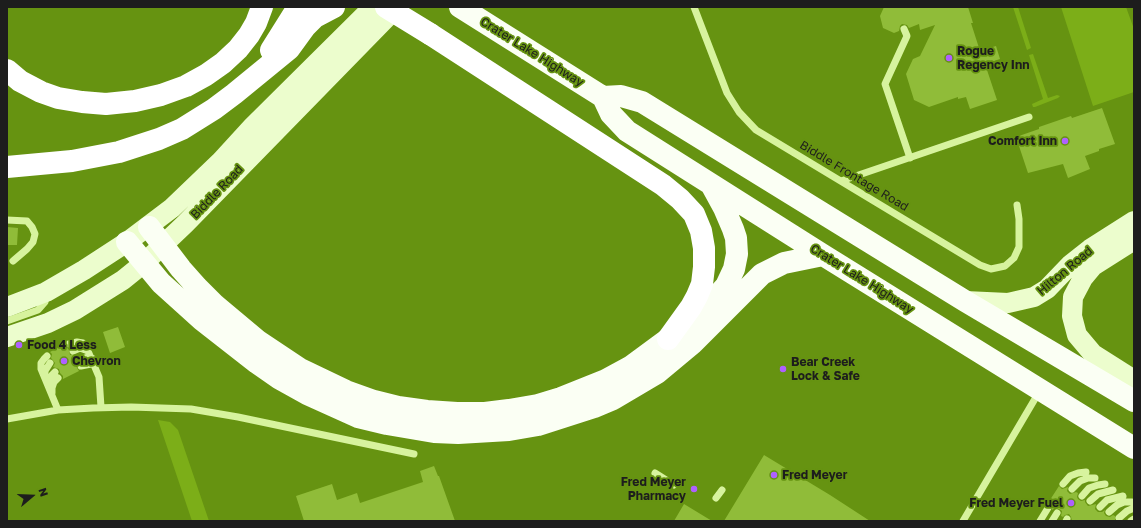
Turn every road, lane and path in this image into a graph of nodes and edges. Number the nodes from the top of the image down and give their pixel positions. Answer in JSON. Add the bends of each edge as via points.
{"nodes":[{"id":1,"x":262,"y":7,"type":"edge"},
{"id":2,"x":298,"y":7,"type":"edge"},
{"id":3,"x":334,"y":7,"type":"edge"},
{"id":4,"x":373,"y":7,"type":"edge"},
{"id":5,"x":386,"y":7,"type":"edge"},
{"id":6,"x":398,"y":7,"type":"edge"},
{"id":7,"x":460,"y":7,"type":"edge"},
{"id":8,"x":694,"y":7,"type":"edge"},
{"id":9,"x":904,"y":29,"type":"dead end"},
{"id":10,"x":7,"y":70,"type":"edge"},
{"id":11,"x":243,"y":86,"type":"junction"},
{"id":12,"x":603,"y":97,"type":"junction"},
{"id":13,"x":1029,"y":117,"type":"dead end"},
{"id":14,"x":910,"y":158,"type":"junction"},
{"id":15,"x":7,"y":167,"type":"edge"},
{"id":16,"x":841,"y":181,"type":"junction"},
{"id":17,"x":712,"y":185,"type":"junction"},
{"id":18,"x":1017,"y":205,"type":"dead end"},
{"id":19,"x":7,"y":220,"type":"edge"},
{"id":20,"x":1134,"y":222,"type":"edge"},
{"id":21,"x":149,"y":227,"type":"junction"},
{"id":22,"x":1134,"y":240,"type":"edge"},
{"id":23,"x":127,"y":242,"type":"junction"},
{"id":24,"x":163,"y":246,"type":"junction"},
{"id":25,"x":823,"y":255,"type":"junction"},
{"id":26,"x":12,"y":261,"type":"dead end"},
{"id":27,"x":144,"y":263,"type":"junction"},
{"id":28,"x":46,"y":292,"type":"junction"},
{"id":29,"x":965,"y":301,"type":"junction"},
{"id":30,"x":7,"y":307,"type":"edge"},
{"id":31,"x":7,"y":321,"type":"edge"},
{"id":32,"x":7,"y":337,"type":"edge"},
{"id":33,"x":668,"y":339,"type":"junction"},
{"id":34,"x":71,"y":347,"type":"dead end"},
{"id":35,"x":92,"y":358,"type":"junction"},
{"id":36,"x":49,"y":359,"type":"dead end"},
{"id":37,"x":95,"y":365,"type":"junction"},
{"id":38,"x":1134,"y":380,"type":"edge"},
{"id":39,"x":49,"y":387,"type":"junction"},
{"id":40,"x":1040,"y":390,"type":"junction"},
{"id":41,"x":53,"y":397,"type":"junction"},
{"id":42,"x":1134,"y":401,"type":"edge"},
{"id":43,"x":101,"y":408,"type":"junction"},
{"id":44,"x":58,"y":410,"type":"junction"},
{"id":45,"x":7,"y":419,"type":"edge"},
{"id":46,"x":1134,"y":448,"type":"edge"},
{"id":47,"x":414,"y":454,"type":"dead end"},
{"id":48,"x":1086,"y":472,"type":"dead end"},
{"id":49,"x":655,"y":473,"type":"dead end"},
{"id":50,"x":1095,"y":478,"type":"dead end"},
{"id":51,"x":674,"y":484,"type":"dead end"},
{"id":52,"x":1063,"y":484,"type":"dead end"},
{"id":53,"x":1105,"y":484,"type":"dead end"},
{"id":54,"x":722,"y":490,"type":"dead end"},
{"id":55,"x":1072,"y":490,"type":"dead end"},
{"id":56,"x":1113,"y":490,"type":"dead end"},
{"id":57,"x":1082,"y":496,"type":"dead end"},
{"id":58,"x":1123,"y":496,"type":"dead end"},
{"id":59,"x":716,"y":498,"type":"dead end"},
{"id":60,"x":1090,"y":501,"type":"dead end"},
{"id":61,"x":1133,"y":505,"type":"edge"},
{"id":62,"x":1100,"y":507,"type":"dead end"},
{"id":63,"x":1048,"y":508,"type":"dead end"},
{"id":64,"x":1109,"y":512,"type":"dead end"},
{"id":65,"x":1057,"y":513,"type":"dead end"},
{"id":66,"x":1119,"y":518,"type":"dead end"},
{"id":67,"x":1134,"y":519,"type":"edge"},
{"id":68,"x":963,"y":521,"type":"edge"},
{"id":69,"x":1040,"y":521,"type":"edge"},
{"id":70,"x":1052,"y":521,"type":"edge"},
{"id":71,"x":1132,"y":521,"type":"edge"}],
"edges":[{"from":1,"to":10,"type":"highway","via":[[249,35],[223,63],[186,86],[142,100],[106,104],[58,98],[20,81]]},
{"from":2,"to":11,"type":"highway","via":[[268,54]]},
{"from":3,"to":11,"type":"highway","via":[[315,16],[288,49]]},
{"from":4,"to":21,"type":"main road","name":"Biddle Road","via":[[221,161]]},
{"from":5,"to":33,"type":"highway","bridge":true,"via":[[663,186],[694,214],[704,248],[702,284],[691,307]]},
{"from":6,"to":24,"type":"main road","name":"Biddle Road"},
{"from":7,"to":12,"type":"highway","name":"Crater Lake Highway"},
{"from":8,"to":16,"type":"lane","name":"Biddle Frontage Road","via":[[727,93],[739,112],[756,130]]},
{"from":9,"to":14,"type":"lane","via":[[907,36],[885,84]]},
{"from":11,"to":15,"type":"highway","via":[[194,122],[144,145],[87,158]]},
{"from":12,"to":17,"type":"highway","name":"Crater Lake Highway","via":[[611,114],[627,131]]},
{"from":12,"to":29,"type":"highway","via":[[622,96],[642,102]]},
{"from":13,"to":14,"type":"lane"},
{"from":14,"to":16,"type":"lane"},
{"from":16,"to":18,"type":"lane","name":"Biddle Frontage Road","via":[[990,269],[1005,266],[1014,258],[1019,248],[1020,219]]},
{"from":17,"to":25,"type":"highway","name":"Crater Lake Highway"},
{"from":17,"to":33,"type":"highway","via":[[736,238],[737,254],[734,269],[726,286],[711,303],[685,329]]},
{"from":19,"to":26,"type":"lane","via":[[27,221],[35,234],[33,242]]},
{"from":20,"to":29,"type":"main road","name":"Hilton Road","via":[[1090,249],[1047,289],[1034,297],[1008,303]]},
{"from":21,"to":23,"type":"main road","name":"Biddle Road"},
{"from":21,"to":24,"type":"highway"},
{"from":22,"to":38,"type":"main road","name":"Hilton Road","via":[[1093,266],[1083,278],[1073,297],[1072,316],[1077,335],[1094,354]]},
{"from":23,"to":27,"type":"highway"},
{"from":23,"to":28,"type":"main road","name":"Biddle Road"},
{"from":24,"to":27,"type":"main road","name":"Biddle Road"},
{"from":24,"to":33,"type":"highway","via":[[197,287],[274,353],[346,391],[398,407],[457,414],[528,407],[561,398],[606,380],[630,367]]},
{"from":25,"to":27,"type":"highway","via":[[784,263],[762,274],[694,343],[657,372],[613,399],[538,425],[509,430],[458,433],[419,430],[358,417],[307,394],[274,375],[233,345],[161,283]]},
{"from":25,"to":40,"type":"highway","name":"Crater Lake Highway"},
{"from":27,"to":32,"type":"main road","name":"Biddle Road","via":[[123,280],[75,310],[48,323]]},
{"from":28,"to":30,"type":"main road","name":"Biddle Road"},
{"from":28,"to":31,"type":"lane","via":[[45,302],[38,310]]},
{"from":29,"to":42,"type":"highway"},
{"from":34,"to":35,"type":"lane","via":[[77,342],[83,343]]},
{"from":35,"to":37,"type":"lane"},
{"from":35,"to":37,"type":"lane","via":[[88,357],[79,363]]},
{"from":36,"to":39,"type":"lane","via":[[44,359],[41,369]]},
{"from":37,"to":43,"type":"lane","via":[[99,377]]},
{"from":39,"to":41,"type":"lane"},
{"from":39,"to":41,"type":"lane","via":[[52,375],[57,375],[52,388]]},
{"from":40,"to":46,"type":"highway","name":"Crater Lake Highway"},
{"from":40,"to":68,"type":"lane"},
{"from":41,"to":44,"type":"lane"},
{"from":43,"to":44,"type":"lane"},
{"from":43,"to":47,"type":"lane","via":[[191,409]]},
{"from":44,"to":45,"type":"lane"},
{"from":48,"to":52,"type":"lane","via":[[1070,476]]},
{"from":49,"to":51,"type":"lane"},
{"from":50,"to":55,"type":"lane","via":[[1080,482]]},
{"from":53,"to":57,"type":"lane","via":[[1089,488]]},
{"from":54,"to":59,"type":"lane"},
{"from":56,"to":60,"type":"lane","via":[[1098,494]]},
{"from":58,"to":62,"type":"lane","via":[[1107,500]]},
{"from":61,"to":64,"type":"lane","via":[[1124,502]]},
{"from":61,"to":66,"type":"lane"},
{"from":63,"to":69,"type":"lane"},
{"from":65,"to":70,"type":"lane"},
{"from":67,"to":71,"type":"lane"}]}
